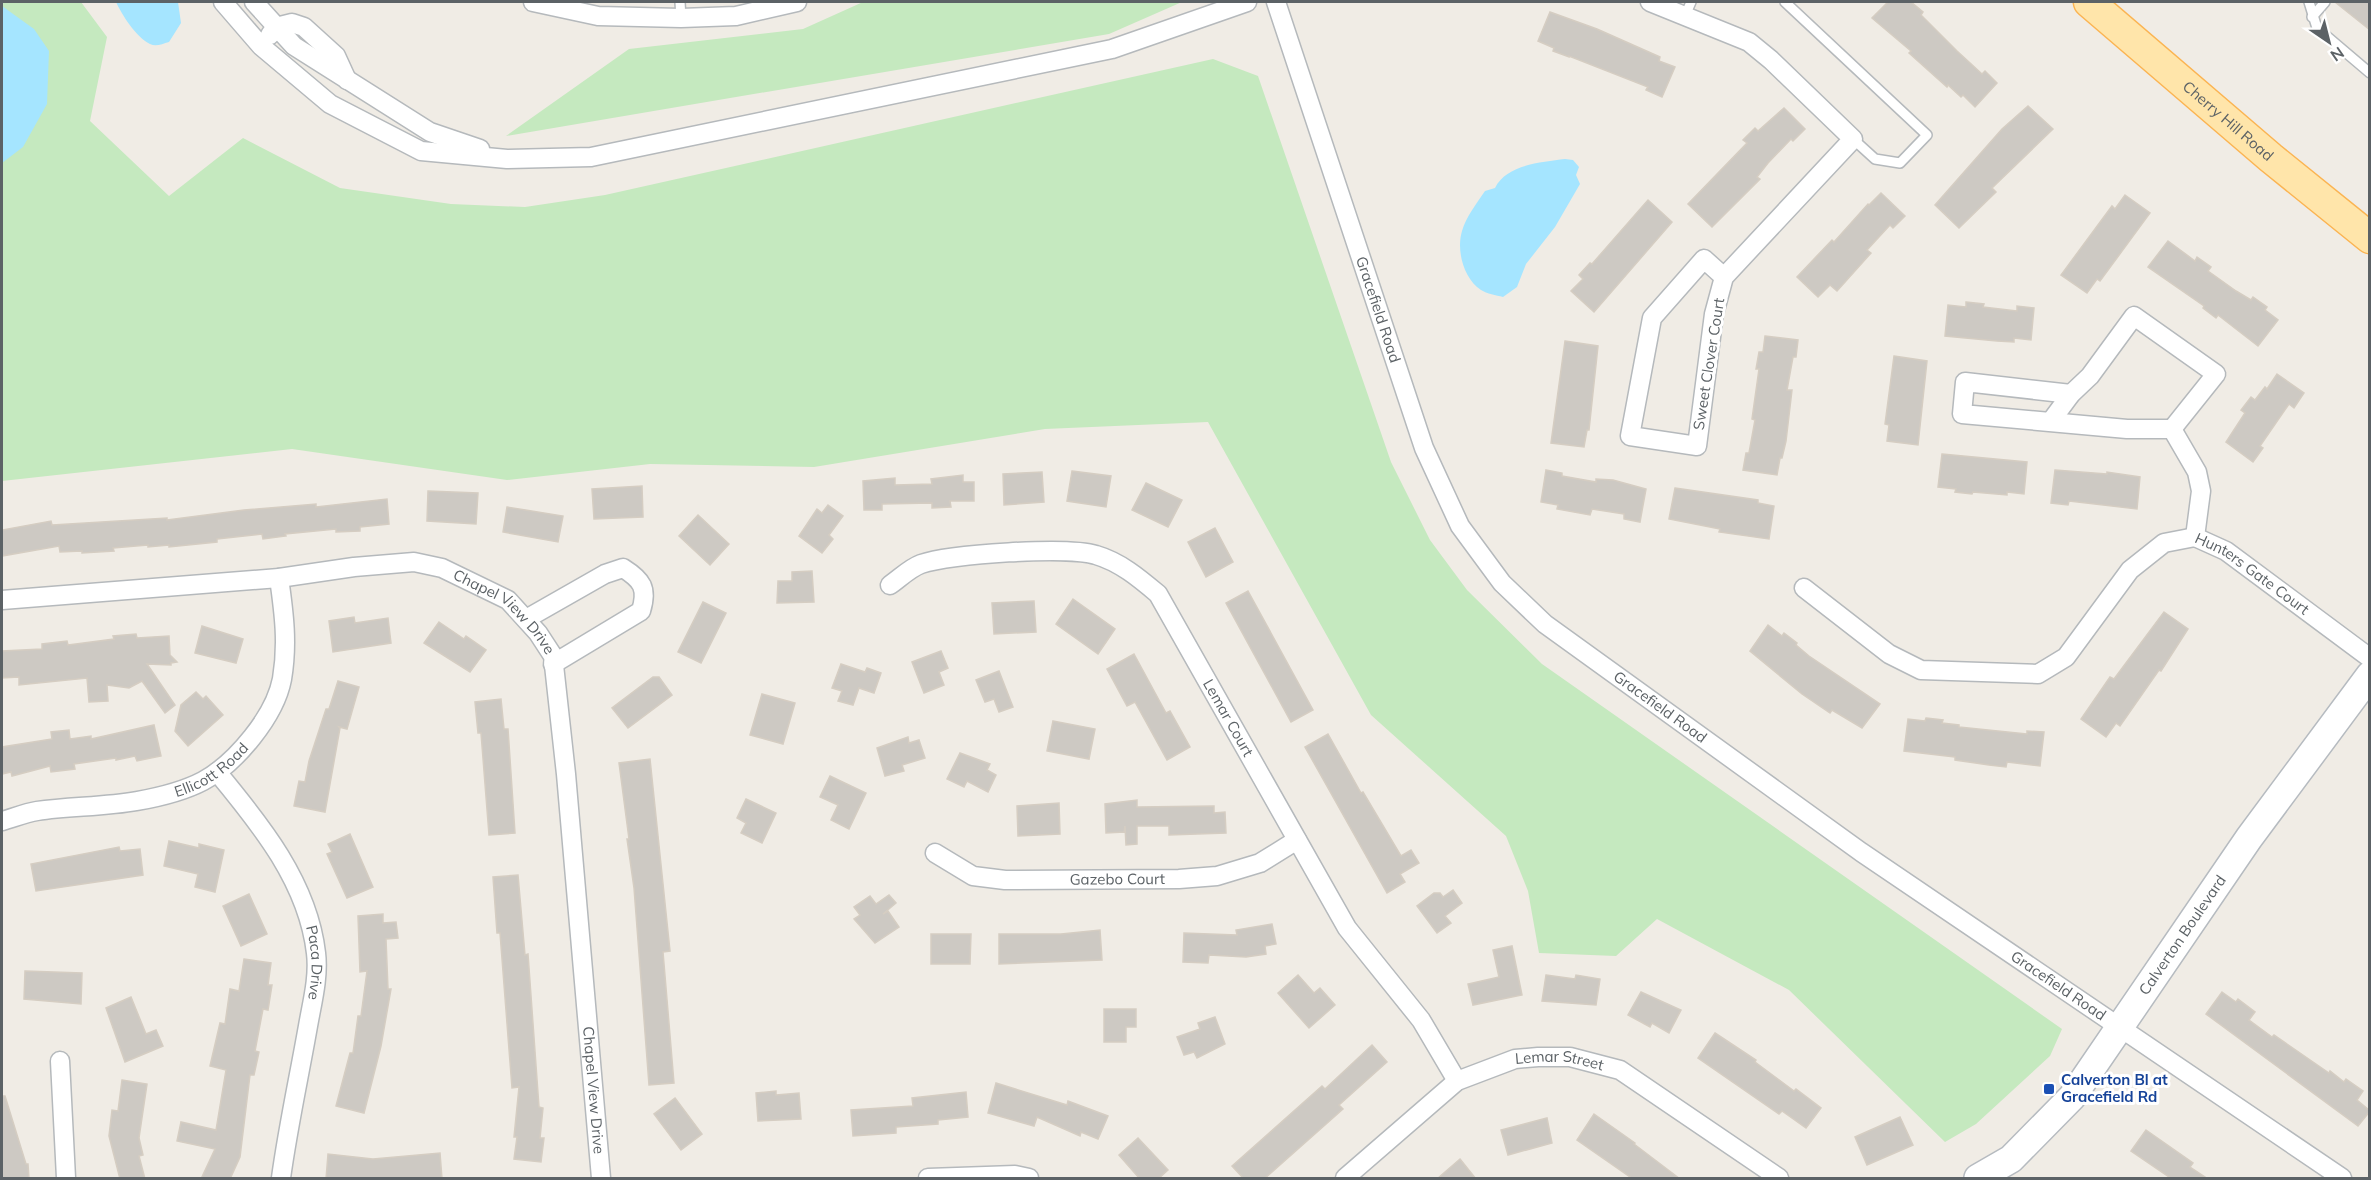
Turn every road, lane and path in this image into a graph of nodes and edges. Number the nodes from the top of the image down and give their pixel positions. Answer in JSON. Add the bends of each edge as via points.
{"nodes":[{"id":1,"x":223,"y":2,"type":"edge"},
{"id":2,"x":254,"y":2,"type":"edge"},
{"id":3,"x":533,"y":2,"type":"edge"},
{"id":4,"x":797,"y":2,"type":"edge"},
{"id":5,"x":1247,"y":2,"type":"edge"},
{"id":6,"x":1276,"y":2,"type":"edge"},
{"id":7,"x":1650,"y":2,"type":"edge"},
{"id":8,"x":1785,"y":2,"type":"edge"},
{"id":9,"x":2088,"y":2,"type":"edge"},
{"id":10,"x":2325,"y":2,"type":"edge"},
{"id":11,"x":2312,"y":7,"type":"edge"},
{"id":12,"x":1688,"y":9,"type":"edge"},
{"id":13,"x":680,"y":10,"type":"edge"},
{"id":14,"x":276,"y":27,"type":"junction"},
{"id":15,"x":261,"y":46,"type":"junction"},
{"id":16,"x":2370,"y":73,"type":"edge"},
{"id":17,"x":346,"y":80,"type":"junction"},
{"id":18,"x":330,"y":104,"type":"junction"},
{"id":19,"x":1853,"y":139,"type":"junction"},
{"id":20,"x":507,"y":159,"type":"junction"},
{"id":21,"x":2370,"y":238,"type":"edge"},
{"id":22,"x":1724,"y":277,"type":"junction"},
{"id":23,"x":2072,"y":394,"type":"junction"},
{"id":24,"x":2051,"y":421,"type":"junction"},
{"id":25,"x":2172,"y":429,"type":"junction"},
{"id":26,"x":2195,"y":537,"type":"junction"},
{"id":27,"x":279,"y":578,"type":"junction"},
{"id":28,"x":890,"y":585,"type":"dead end"},
{"id":29,"x":1804,"y":588,"type":"dead end"},
{"id":30,"x":2,"y":600,"type":"edge"},
{"id":31,"x":526,"y":620,"type":"junction"},
{"id":32,"x":2370,"y":658,"type":"edge"},
{"id":33,"x":554,"y":664,"type":"junction"},
{"id":34,"x":2370,"y":675,"type":"edge"},
{"id":35,"x":217,"y":772,"type":"junction"},
{"id":36,"x":2,"y":821,"type":"edge"},
{"id":37,"x":1297,"y":840,"type":"junction"},
{"id":38,"x":935,"y":853,"type":"dead end"},
{"id":39,"x":2121,"y":1028,"type":"junction"},
{"id":40,"x":60,"y":1062,"type":"dead end"},
{"id":41,"x":1457,"y":1081,"type":"junction"},
{"id":42,"x":66,"y":1179,"type":"edge"},
{"id":43,"x":281,"y":1179,"type":"edge"},
{"id":44,"x":602,"y":1179,"type":"edge"},
{"id":45,"x":928,"y":1179,"type":"edge"},
{"id":46,"x":1029,"y":1179,"type":"edge"},
{"id":47,"x":1345,"y":1179,"type":"edge"},
{"id":48,"x":1779,"y":1179,"type":"edge"},
{"id":49,"x":1978,"y":1179,"type":"edge"},
{"id":50,"x":2342,"y":1179,"type":"edge"}],
"edges":[{"from":1,"to":15,"type":"street"},
{"from":2,"to":14,"type":"street"},
{"from":3,"to":13,"type":"street","via":[[598,16]]},
{"from":4,"to":13,"type":"street","via":[[736,16]]},
{"from":5,"to":20,"type":"street","via":[[1112,49],[591,158]]},
{"from":6,"to":39,"type":"street","name":"Gracefield Road","via":[[1424,448],[1460,526],[1502,583],[1545,624],[1669,714],[1861,852]]},
{"from":7,"to":12,"type":"street"},
{"from":8,"to":19,"type":"lane","via":[[1927,135],[1900,163],[1875,159]]},
{"from":9,"to":21,"type":"main road","name":"Cherry Hill Road"},
{"from":10,"to":11,"type":"lane"},
{"from":11,"to":16,"type":"lane","via":[[2317,28]]},
{"from":12,"to":19,"type":"street","via":[[1749,42]]},
{"from":14,"to":15,"type":"street"},
{"from":14,"to":17,"type":"street","via":[[292,23],[304,27],[336,56]]},
{"from":15,"to":18,"type":"street"},
{"from":17,"to":18,"type":"street"},
{"from":17,"to":20,"type":"street","via":[[430,132]]},
{"from":18,"to":20,"type":"street","via":[[421,151]]},
{"from":19,"to":22,"type":"street","name":"Sweet Clover Court"},
{"from":22,"to":22,"type":"street","name":"Sweet Clover Court","via":[[1714,314],[1697,446],[1630,436],[1652,318],[1704,260]]},
{"from":23,"to":24,"type":"street"},
{"from":23,"to":24,"type":"street","via":[[1965,382],[1962,414]]},
{"from":23,"to":25,"type":"street","via":[[2134,316],[2216,374]]},
{"from":24,"to":25,"type":"street"},
{"from":25,"to":26,"type":"street","name":"Hunters Gate Court","via":[[2197,472],[2201,490]]},
{"from":26,"to":29,"type":"street","via":[[2164,543],[2130,570],[2066,657],[2038,674],[1921,670],[1888,654]]},
{"from":26,"to":32,"type":"street","name":"Hunters Gate Court","via":[[2226,551]]},
{"from":27,"to":30,"type":"street","name":"Chapel View Drive"},
{"from":27,"to":31,"type":"street","name":"Chapel View Drive","via":[[414,562],[442,568],[508,600]]},
{"from":27,"to":35,"type":"street","name":"Ellicott Road","via":[[286,629],[282,680],[276,700],[245,745]]},
{"from":28,"to":37,"type":"street","name":"Lemar Court","via":[[921,564],[976,554],[1071,552],[1095,555],[1131,571],[1168,607]]},
{"from":31,"to":33,"type":"street","name":"Chapel View Drive","via":[[553,656]]},
{"from":31,"to":33,"type":"street","via":[[605,574],[622,568],[638,577],[646,597],[641,611]]},
{"from":33,"to":44,"type":"street","name":"Chapel View Drive"},
{"from":34,"to":39,"type":"street","name":"Calverton Boulevard","via":[[2249,838]]},
{"from":35,"to":36,"type":"street","name":"Ellicott Road","via":[[169,795],[86,808],[35,811]]},
{"from":35,"to":43,"type":"street","name":"Paca Drive","via":[[248,809],[289,872],[310,922],[316,956]]},
{"from":37,"to":38,"type":"street","name":"Gazebo Court","via":[[1260,863],[1217,876],[1179,879],[1005,880],[973,876]]},
{"from":37,"to":41,"type":"street","name":"Lemar Court","via":[[1347,928],[1421,1020]]},
{"from":39,"to":49,"type":"street","name":"Calverton Boulevard","via":[[2072,1097],[2011,1159]]},
{"from":39,"to":50,"type":"street","name":"Gracefield Road"},
{"from":40,"to":42,"type":"street"},
{"from":41,"to":47,"type":"street","name":"Lemar Street"},
{"from":41,"to":48,"type":"street","name":"Lemar Street","via":[[1515,1059],[1539,1057],[1570,1057],[1620,1070]]},
{"from":45,"to":46,"type":"street","via":[[1015,1175]]}]}
